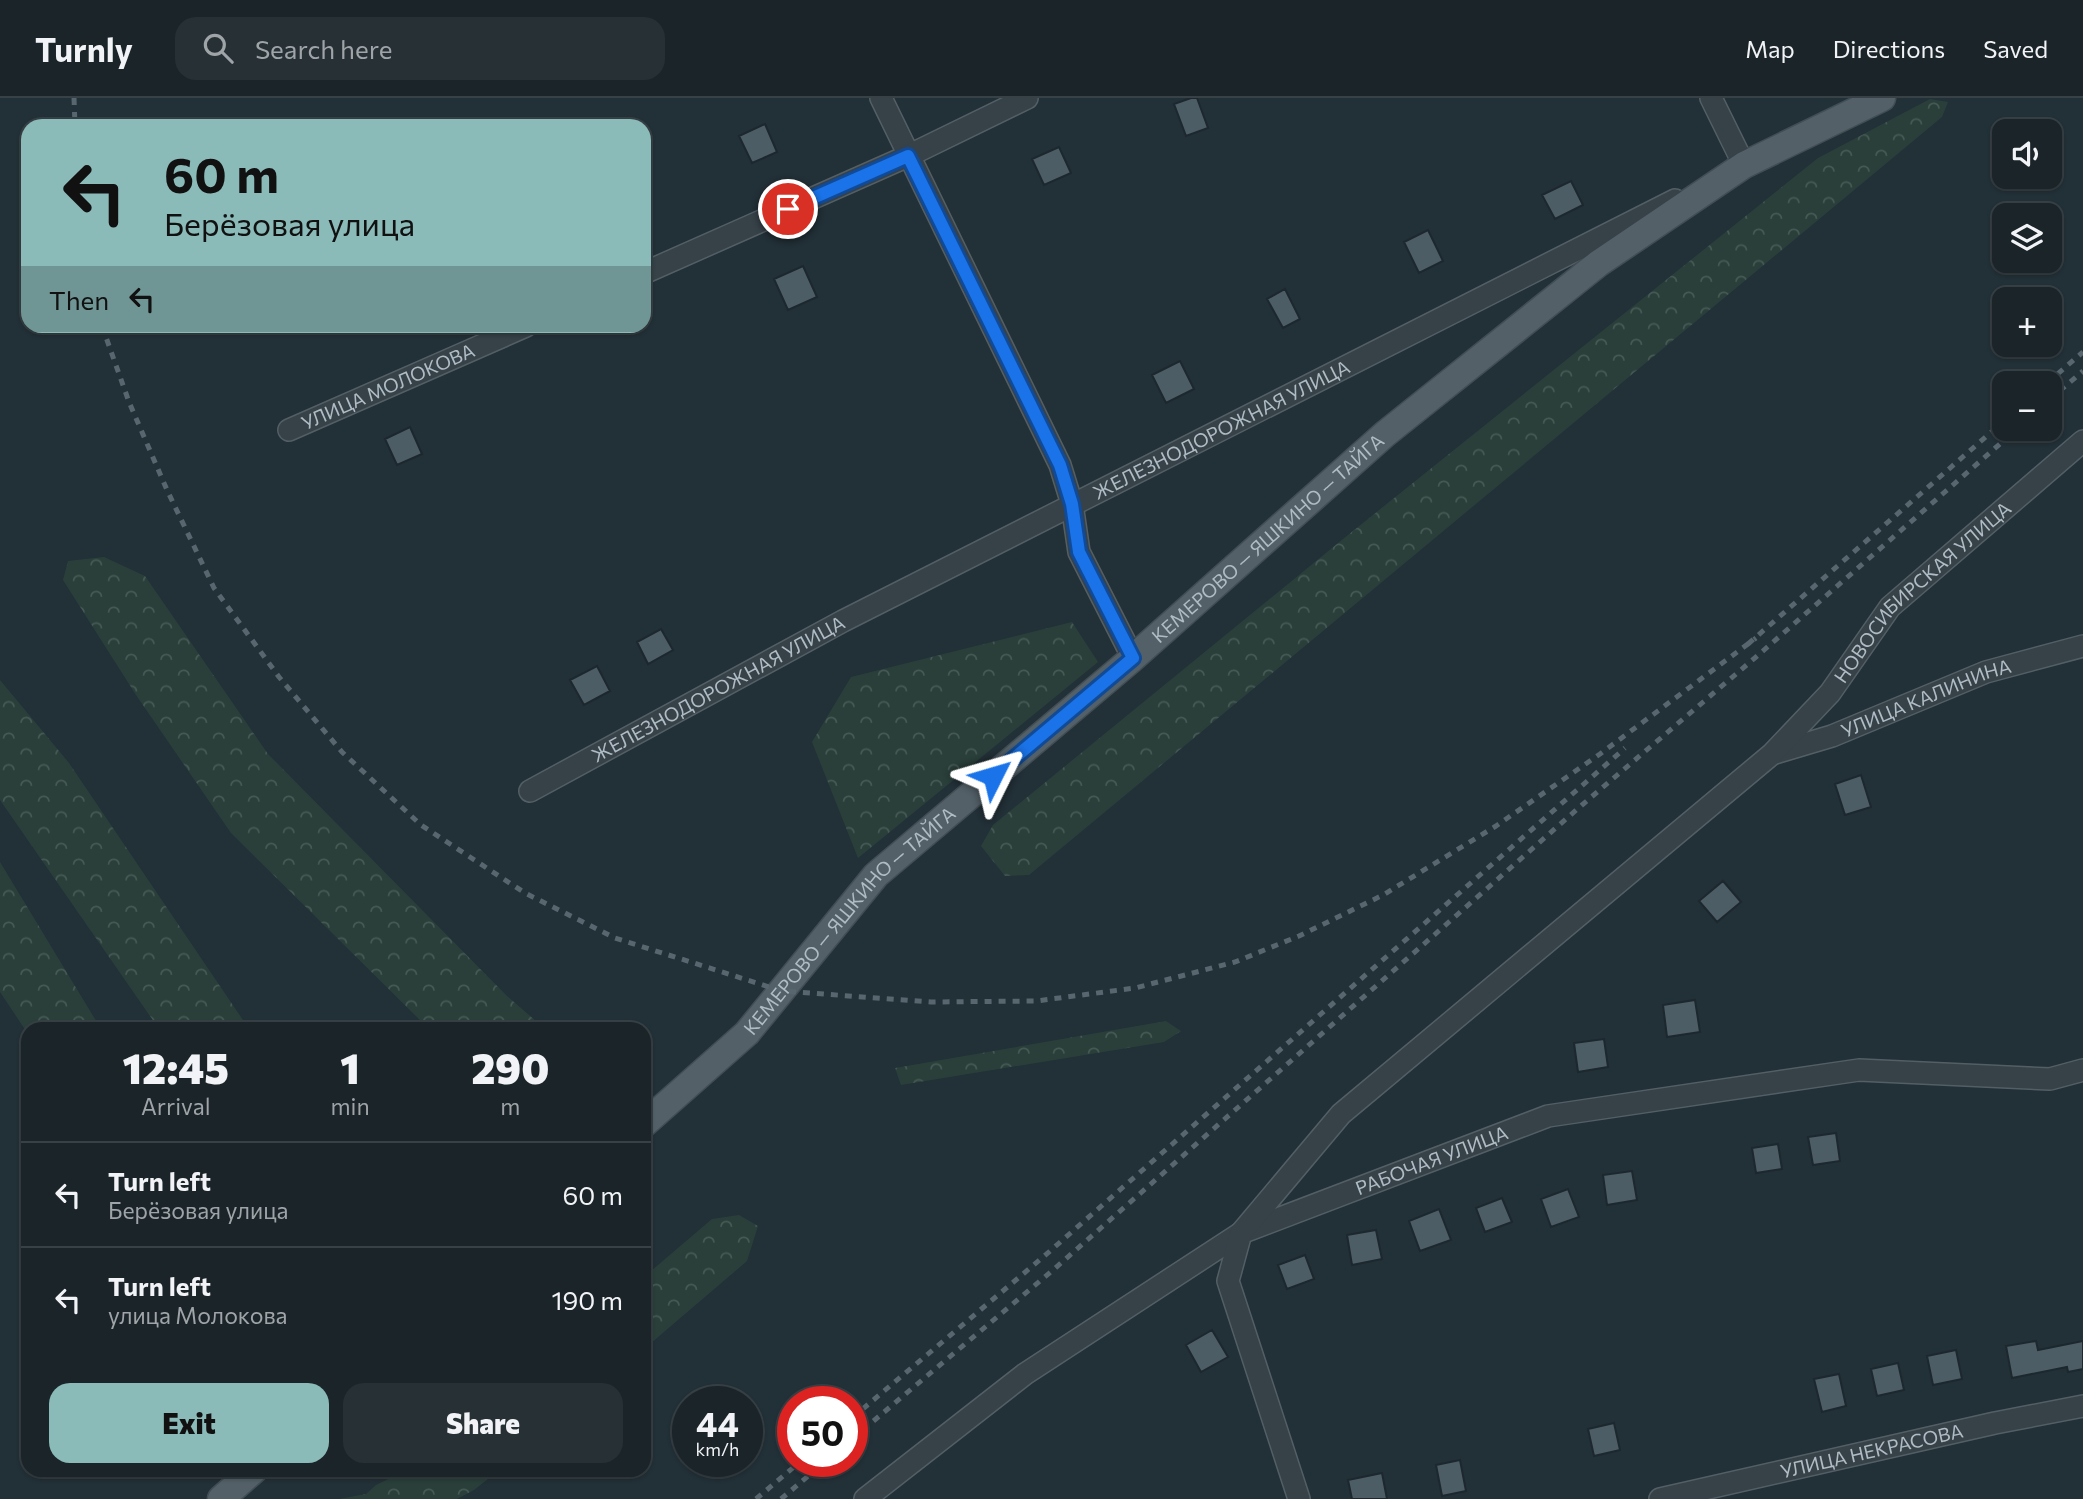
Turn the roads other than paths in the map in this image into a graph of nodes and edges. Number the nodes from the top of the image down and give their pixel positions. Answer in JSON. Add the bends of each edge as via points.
{"nodes":[{"id":1,"x":881,"y":98,"type":"edge"},
{"id":2,"x":1027,"y":98,"type":"edge"},
{"id":3,"x":1711,"y":98,"type":"edge"},
{"id":4,"x":1882,"y":98,"type":"edge"},
{"id":5,"x":908,"y":156,"type":"junction"},
{"id":6,"x":1744,"y":165,"type":"junction"},
{"id":7,"x":651,"y":270,"type":"edge"},
{"id":8,"x":510,"y":333,"type":"edge"},
{"id":9,"x":289,"y":430,"type":"dead end"},
{"id":10,"x":2083,"y":441,"type":"edge"},
{"id":11,"x":1072,"y":504,"type":"junction"},
{"id":12,"x":2083,"y":646,"type":"edge"},
{"id":13,"x":1133,"y":658,"type":"junction"},
{"id":14,"x":1772,"y":754,"type":"junction"},
{"id":15,"x":530,"y":791,"type":"dead end"},
{"id":16,"x":2083,"y":1070,"type":"edge"},
{"id":17,"x":651,"y":1118,"type":"edge"},
{"id":18,"x":1241,"y":1233,"type":"junction"},
{"id":19,"x":2083,"y":1406,"type":"edge"},
{"id":20,"x":246,"y":1477,"type":"edge"},
{"id":21,"x":221,"y":1499,"type":"edge"},
{"id":22,"x":865,"y":1499,"type":"edge"},
{"id":23,"x":1299,"y":1499,"type":"edge"},
{"id":24,"x":1660,"y":1499,"type":"edge"}],
"edges":[{"from":1,"to":5,"type":"street"},
{"from":2,"to":5,"type":"street"},
{"from":3,"to":6,"type":"street"},
{"from":4,"to":6,"type":"main road","name":"ЖЕЛЕЗНОДОРОЖНАЯ УЛИЦА"},
{"from":5,"to":7,"type":"street"},
{"from":5,"to":11,"type":"street","via":[[1060,465]]},
{"from":6,"to":11,"type":"street","name":"ЖЕЛЕЗНОДОРОЖНАЯ УЛИЦА"},
{"from":6,"to":13,"type":"main road","name":"КЕМЕРОВО — ЯШКИНО — ТАЙГА","via":[[1599,263],[1385,434]]},
{"from":8,"to":9,"type":"street","name":"УЛИЦА МОЛОКОВА"},
{"from":10,"to":14,"type":"street","name":"НОВОСИБИРСКАЯ УЛИЦА","via":[[1890,607],[1830,693]]},
{"from":11,"to":13,"type":"street","via":[[1079,552]]},
{"from":11,"to":15,"type":"street","name":"ЖЕЛЕЗНОДОРОЖНАЯ УЛИЦА","via":[[843,621]]},
{"from":12,"to":14,"type":"street","name":"УЛИЦА КАЛИНИНА","via":[[1986,672],[1832,736]]},
{"from":13,"to":17,"type":"main road","name":"КЕМЕРОВО — ЯШКИНО — ТАЙГА","via":[[876,875],[747,1033]]},
{"from":14,"to":18,"type":"street","name":"НОВОСИБИРСКАЯ УЛИЦА","via":[[1341,1114]]},
{"from":16,"to":18,"type":"street","name":"РАБОЧАЯ УЛИЦА","via":[[2050,1079],[1859,1070],[1548,1116]]},
{"from":18,"to":22,"type":"street","name":"РАБОЧАЯ УЛИЦА","via":[[1026,1374]]},
{"from":18,"to":23,"type":"street","via":[[1228,1282]]},
{"from":19,"to":24,"type":"street","name":"УЛИЦА НЕКРАСОВА"},
{"from":20,"to":21,"type":"main road"}]}
